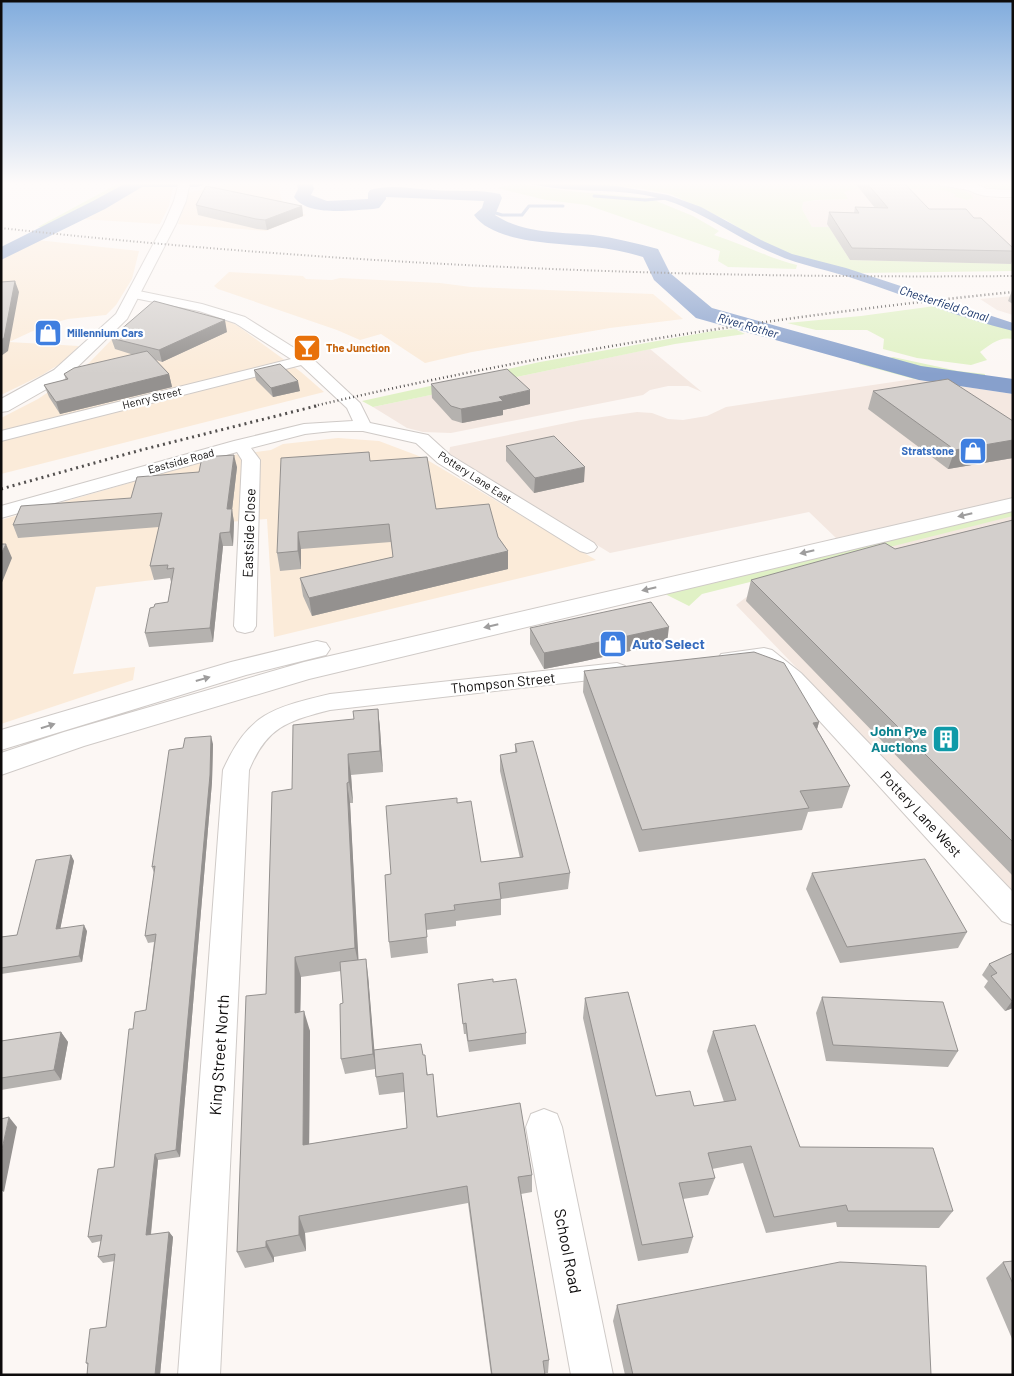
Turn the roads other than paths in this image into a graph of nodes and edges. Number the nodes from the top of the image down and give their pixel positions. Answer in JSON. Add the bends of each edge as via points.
{"nodes":[{"id":1,"x":159,"y":246,"type":"edge"},
{"id":2,"x":134,"y":294,"type":"junction"},
{"id":3,"x":304,"y":360,"type":"junction"},
{"id":4,"x":1,"y":407,"type":"edge"},
{"id":5,"x":363,"y":426,"type":"junction"},
{"id":6,"x":1,"y":436,"type":"edge"},
{"id":7,"x":240,"y":445,"type":"junction"},
{"id":8,"x":1013,"y":487,"type":"edge"},
{"id":9,"x":1013,"y":504,"type":"edge"},
{"id":10,"x":1,"y":512,"type":"edge"},
{"id":11,"x":587,"y":547,"type":"dead end"},
{"id":12,"x":245,"y":626,"type":"dead end"},
{"id":13,"x":705,"y":661,"type":"edge"},
{"id":14,"x":636,"y":669,"type":"edge"},
{"id":15,"x":251,"y":738,"type":"joint"},
{"id":16,"x":1,"y":740,"type":"edge"},
{"id":17,"x":1,"y":764,"type":"edge"},
{"id":18,"x":1013,"y":912,"type":"edge"},
{"id":19,"x":544,"y":1127,"type":"dead end"},
{"id":20,"x":199,"y":1375,"type":"edge"},
{"id":21,"x":592,"y":1375,"type":"edge"}],
"edges":[{"from":1,"to":2,"type":"main road"},
{"from":2,"to":3,"type":"street","via":[[202,308],[240,320]]},
{"from":2,"to":4,"type":"main road","via":[[122,316],[60,374]]},
{"from":3,"to":5,"type":"street","via":[[354,406]]},
{"from":3,"to":6,"type":"street","name":"Henry Street"},
{"from":5,"to":7,"type":"street","name":"Eastside Road","via":[[304,429]]},
{"from":5,"to":11,"type":"street","name":"Pottery Lane East","via":[[422,439],[444,459]]},
{"from":7,"to":10,"type":"street","name":"Eastside Road"},
{"from":7,"to":12,"type":"street","name":"Eastside Close","via":[[251,460]]},
{"from":16,"to":8,"type":"main road","one_way":true,"via":[[249,666]]},
{"from":9,"to":17,"type":"main road","one_way":true,"via":[[304,671]]},
{"from":13,"to":18,"type":"street","name":"Pottery Lane West","via":[[764,655],[793,678]]},
{"from":14,"to":15,"type":"street","name":"Thompson Street","via":[[330,702],[293,711],[265,724]]},
{"from":15,"to":20,"type":"street","name":"King Street North","via":[[236,770]]},
{"from":19,"to":21,"type":"street","name":"School Road"}]}
